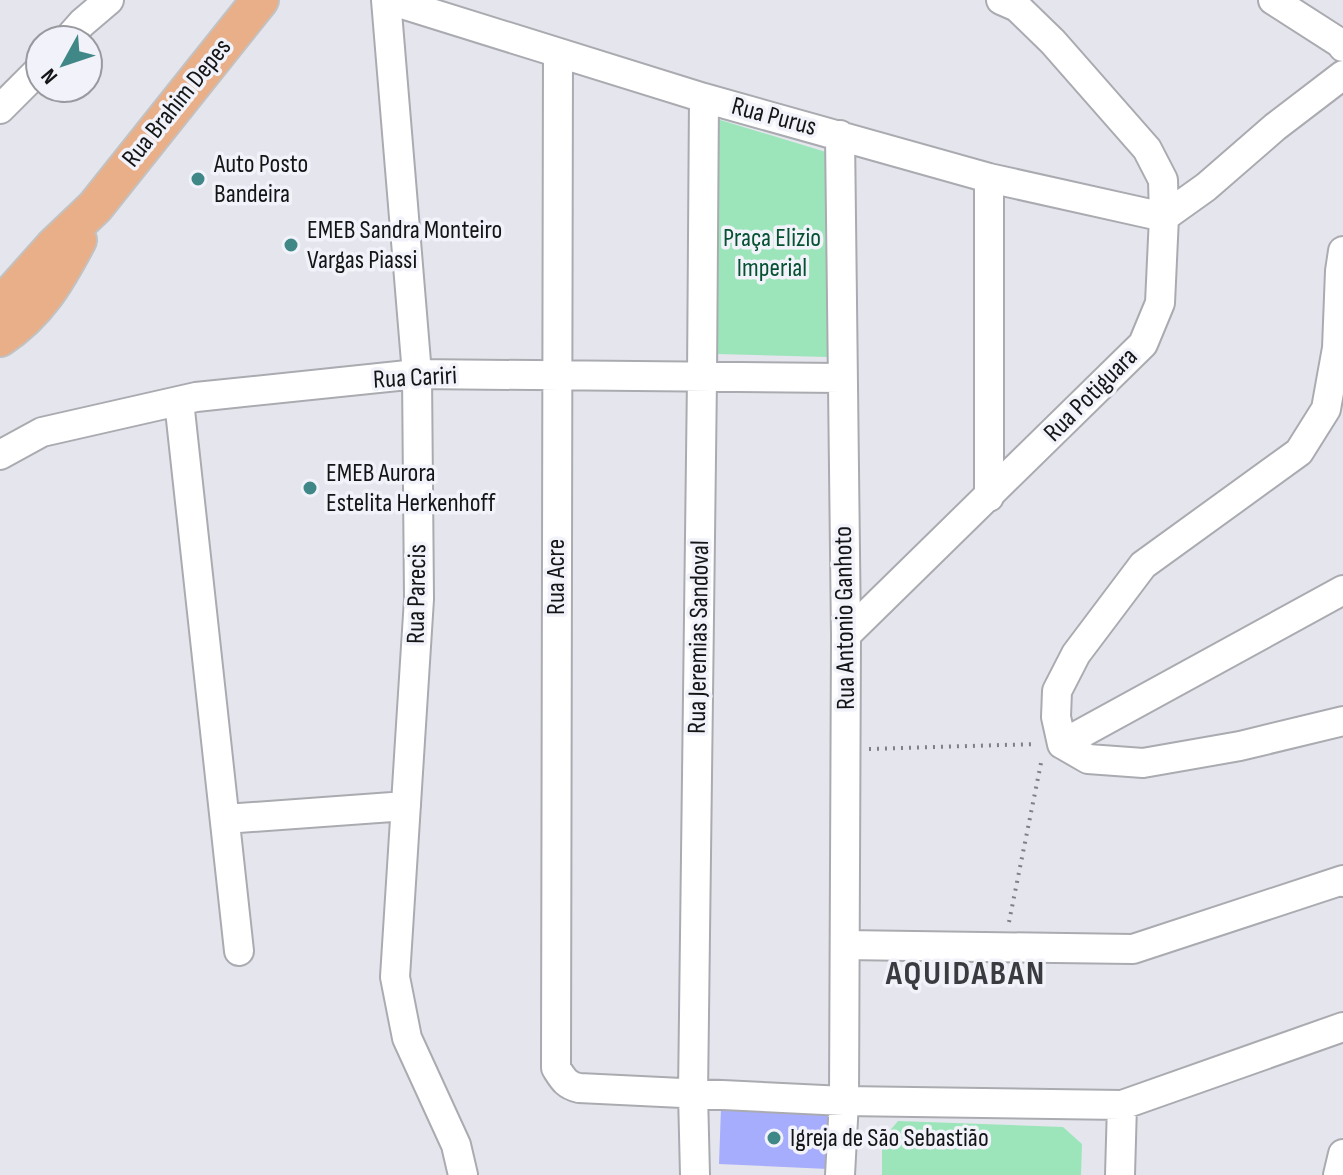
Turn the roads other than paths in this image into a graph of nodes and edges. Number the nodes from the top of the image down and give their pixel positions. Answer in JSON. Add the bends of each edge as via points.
{"nodes":[{"id":1,"x":109,"y":0,"type":"edge"},
{"id":2,"x":260,"y":0,"type":"edge"},
{"id":3,"x":388,"y":0,"type":"edge"},
{"id":4,"x":1001,"y":0,"type":"edge"},
{"id":5,"x":1273,"y":0,"type":"edge"},
{"id":6,"x":433,"y":6,"type":"edge"},
{"id":7,"x":81,"y":24,"type":"edge"},
{"id":8,"x":1343,"y":47,"type":"edge"},
{"id":9,"x":558,"y":53,"type":"junction"},
{"id":10,"x":1343,"y":75,"type":"edge"},
{"id":11,"x":24,"y":85,"type":"edge"},
{"id":12,"x":704,"y":98,"type":"junction"},
{"id":13,"x":0,"y":109,"type":"edge"},
{"id":14,"x":840,"y":135,"type":"junction"},
{"id":15,"x":989,"y":178,"type":"junction"},
{"id":16,"x":1164,"y":217,"type":"junction"},
{"id":17,"x":1343,"y":251,"type":"edge"},
{"id":18,"x":8,"y":320,"type":"edge"},
{"id":19,"x":0,"y":367,"type":"edge"},
{"id":20,"x":417,"y":374,"type":"junction"},
{"id":21,"x":556,"y":376,"type":"junction"},
{"id":22,"x":702,"y":378,"type":"junction"},
{"id":23,"x":841,"y":378,"type":"junction"},
{"id":24,"x":179,"y":401,"type":"junction"},
{"id":25,"x":0,"y":455,"type":"edge"},
{"id":26,"x":989,"y":497,"type":"junction"},
{"id":27,"x":1343,"y":590,"type":"edge"},
{"id":28,"x":846,"y":635,"type":"junction"},
{"id":29,"x":1343,"y":721,"type":"edge"},
{"id":30,"x":1062,"y":744,"type":"junction"},
{"id":31,"x":406,"y":806,"type":"junction"},
{"id":32,"x":225,"y":819,"type":"junction"},
{"id":33,"x":1343,"y":881,"type":"edge"},
{"id":34,"x":845,"y":945,"type":"junction"},
{"id":35,"x":239,"y":951,"type":"dead end"},
{"id":36,"x":1343,"y":1027,"type":"edge"},
{"id":37,"x":693,"y":1094,"type":"junction"},
{"id":38,"x":844,"y":1101,"type":"junction"},
{"id":39,"x":1122,"y":1105,"type":"junction"},
{"id":40,"x":1343,"y":1154,"type":"edge"},
{"id":41,"x":463,"y":1175,"type":"edge"},
{"id":42,"x":695,"y":1175,"type":"edge"},
{"id":43,"x":840,"y":1175,"type":"edge"},
{"id":44,"x":1120,"y":1175,"type":"edge"},
{"id":45,"x":1338,"y":1175,"type":"edge"}],
"edges":[{"from":1,"to":7,"type":"street"},
{"from":2,"to":18,"type":"main road","name":"Rua Brahim Depes","via":[[95,207],[58,279],[36,309]]},
{"from":3,"to":6,"type":"street","name":"Rua Purus"},
{"from":3,"to":20,"type":"street","name":"Rua Parecis"},
{"from":4,"to":16,"type":"street","name":"Rua Potiguara","via":[[1017,7],[1053,42],[1147,149],[1163,180]]},
{"from":5,"to":8,"type":"street"},
{"from":6,"to":9,"type":"street","name":"Rua Purus"},
{"from":9,"to":12,"type":"street","name":"Rua Purus"},
{"from":9,"to":21,"type":"street","name":"Rua Acre"},
{"from":10,"to":16,"type":"street"},
{"from":11,"to":13,"type":"street"},
{"from":12,"to":14,"type":"street","name":"Rua Purus"},
{"from":12,"to":22,"type":"street","name":"Rua Jeremias Sandoval"},
{"from":14,"to":15,"type":"street","name":"Rua Purus"},
{"from":14,"to":23,"type":"street","name":"Rua Antonio Ganhoto"},
{"from":15,"to":16,"type":"street","name":"Rua Purus"},
{"from":15,"to":26,"type":"street"},
{"from":16,"to":26,"type":"street","name":"Rua Potiguara","via":[[1160,303],[1143,344]]},
{"from":17,"to":30,"type":"street","via":[[1337,348],[1326,409],[1299,452],[1143,565],[1076,654],[1057,691]]},
{"from":18,"to":19,"type":"main road","name":"Rua Brahim Depes"},
{"from":20,"to":21,"type":"street","name":"Rua Cariri"},
{"from":20,"to":24,"type":"street","name":"Rua Cariri"},
{"from":20,"to":31,"type":"street","name":"Rua Parecis","via":[[419,599]]},
{"from":21,"to":22,"type":"street","name":"Rua Cariri"},
{"from":21,"to":37,"type":"street","name":"Rua Acre","via":[[556,1068],[569,1086],[579,1088]]},
{"from":22,"to":23,"type":"street","name":"Rua Cariri"},
{"from":22,"to":37,"type":"street","name":"Rua Jeremias Sandoval"},
{"from":23,"to":28,"type":"street","name":"Rua Antonio Ganhoto"},
{"from":24,"to":25,"type":"street","name":"Rua Cariri","via":[[42,432]]},
{"from":24,"to":32,"type":"street"},
{"from":26,"to":28,"type":"street","name":"Rua Potiguara"},
{"from":27,"to":30,"type":"street"},
{"from":28,"to":34,"type":"street","name":"Rua Antonio Ganhoto"},
{"from":29,"to":30,"type":"street","via":[[1143,763],[1088,759]]},
{"from":31,"to":32,"type":"street"},
{"from":31,"to":41,"type":"street","name":"Rua Parecis","via":[[395,977],[407,1038],[456,1145]]},
{"from":32,"to":35,"type":"street"},
{"from":33,"to":34,"type":"street","via":[[1133,949]]},
{"from":34,"to":38,"type":"street","name":"Rua Antonio Ganhoto"},
{"from":36,"to":39,"type":"street"},
{"from":37,"to":38,"type":"street"},
{"from":37,"to":42,"type":"street","name":"Rua Jeremias Sandoval"},
{"from":38,"to":39,"type":"street"},
{"from":38,"to":43,"type":"street","name":"Rua Antonio Ganhoto"},
{"from":39,"to":44,"type":"street"},
{"from":40,"to":45,"type":"street"}]}
